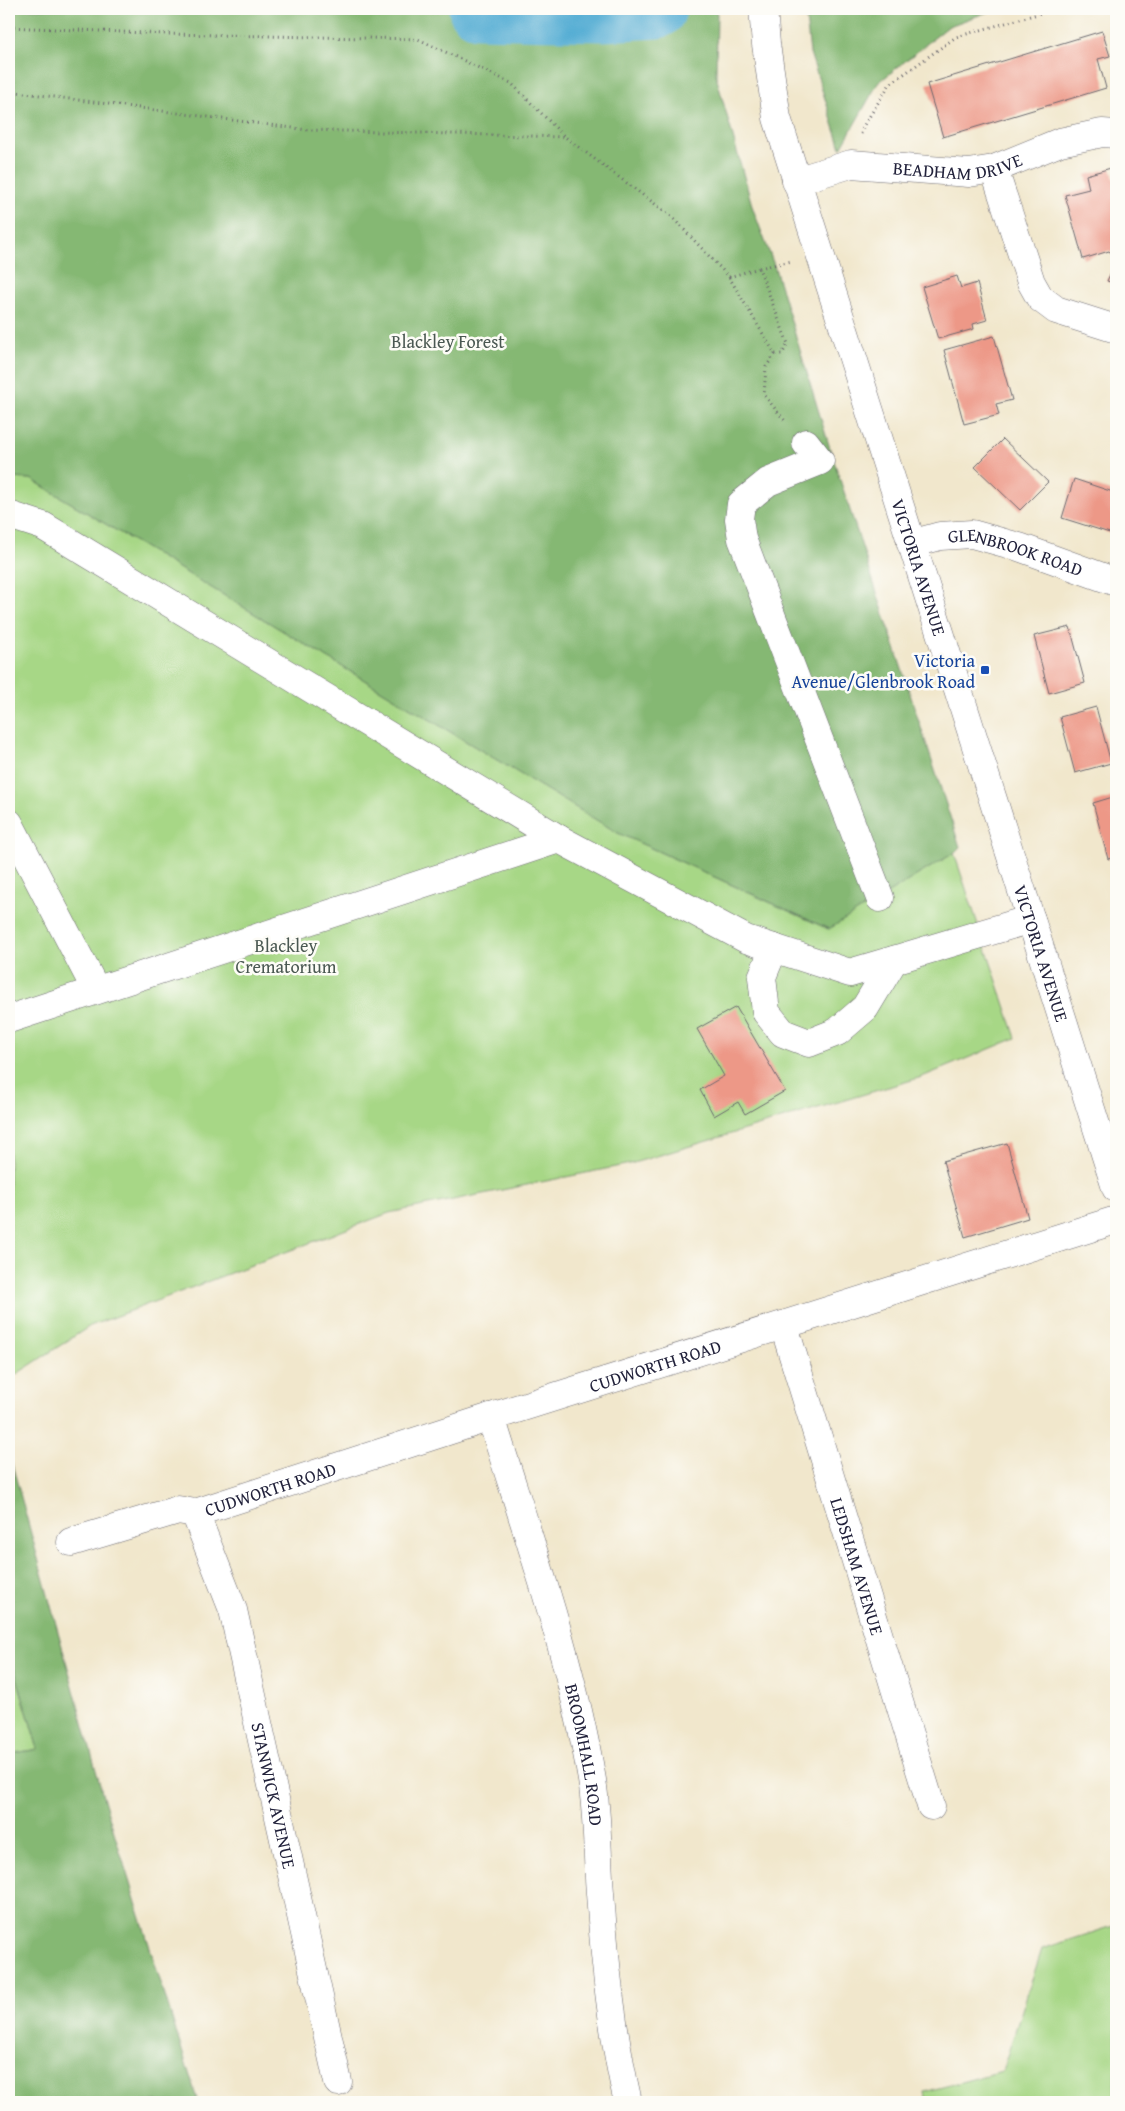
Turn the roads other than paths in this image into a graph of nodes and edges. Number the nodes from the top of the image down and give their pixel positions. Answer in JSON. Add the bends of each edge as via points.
{"nodes":[{"id":1,"x":763,"y":9,"type":"edge"},
{"id":2,"x":1116,"y":134,"type":"edge"},
{"id":3,"x":994,"y":169,"type":"junction"},
{"id":4,"x":796,"y":181,"type":"junction"},
{"id":5,"x":1116,"y":328,"type":"edge"},
{"id":6,"x":806,"y":442,"type":"road end"},
{"id":7,"x":9,"y":515,"type":"edge"},
{"id":8,"x":910,"y":544,"type":"junction"},
{"id":9,"x":1116,"y":582,"type":"edge"},
{"id":10,"x":9,"y":823,"type":"edge"},
{"id":11,"x":559,"y":839,"type":"junction"},
{"id":12,"x":880,"y":898,"type":"dead end"},
{"id":13,"x":1031,"y":919,"type":"junction"},
{"id":14,"x":774,"y":948,"type":"junction"},
{"id":15,"x":894,"y":960,"type":"junction"},
{"id":16,"x":96,"y":990,"type":"junction"},
{"id":17,"x":9,"y":1019,"type":"edge"},
{"id":18,"x":1116,"y":1188,"type":"edge"},
{"id":19,"x":1116,"y":1220,"type":"edge"},
{"id":20,"x":784,"y":1326,"type":"junction"},
{"id":21,"x":491,"y":1418,"type":"junction"},
{"id":22,"x":195,"y":1513,"type":"junction"},
{"id":23,"x":71,"y":1542,"type":"dead end"},
{"id":24,"x":931,"y":1806,"type":"dead end"},
{"id":25,"x":338,"y":2082,"type":"dead end"},
{"id":26,"x":628,"y":2102,"type":"edge"}],
"edges":[{"from":1,"to":4,"type":"street","name":"VICTORIA AVENUE","via":[[777,118]]},
{"from":2,"to":3,"type":"street","name":"BEADHAM DRIVE","via":[[1060,142]]},
{"from":3,"to":4,"type":"street","name":"BEADHAM DRIVE","via":[[969,173],[851,164]]},
{"from":3,"to":5,"type":"street","via":[[1031,282],[1040,298],[1056,310]]},
{"from":4,"to":8,"type":"street","name":"VICTORIA AVENUE"},
{"from":6,"to":12,"type":"street","via":[[820,461],[768,482],[741,504],[738,519],[742,539]]},
{"from":7,"to":11,"type":"street","via":[[44,526]]},
{"from":8,"to":9,"type":"street","name":"GLENBROOK ROAD","via":[[940,536],[972,534],[1019,547]]},
{"from":8,"to":13,"type":"street","name":"VICTORIA AVENUE"},
{"from":10,"to":16,"type":"street"},
{"from":11,"to":14,"type":"street","via":[[746,939]]},
{"from":11,"to":16,"type":"street"},
{"from":13,"to":15,"type":"street"},
{"from":13,"to":18,"type":"street","name":"VICTORIA AVENUE"},
{"from":14,"to":15,"type":"street","via":[[850,973]]},
{"from":14,"to":15,"type":"street","via":[[762,977],[766,1012],[783,1034],[809,1043],[838,1032],[865,1008]]},
{"from":16,"to":17,"type":"street"},
{"from":19,"to":20,"type":"street","name":"CUDWORTH ROAD"},
{"from":20,"to":21,"type":"street","name":"CUDWORTH ROAD"},
{"from":20,"to":24,"type":"street","name":"LEDSHAM AVENUE"},
{"from":21,"to":22,"type":"street","name":"CUDWORTH ROAD"},
{"from":21,"to":26,"type":"street","name":"BROOMHALL ROAD","via":[[555,1623],[592,1782],[604,1956],[617,2057]]},
{"from":22,"to":23,"type":"street","name":"CUDWORTH ROAD","via":[[178,1510]]},
{"from":22,"to":25,"type":"street","name":"STANWICK AVENUE","via":[[233,1610]]}]}
